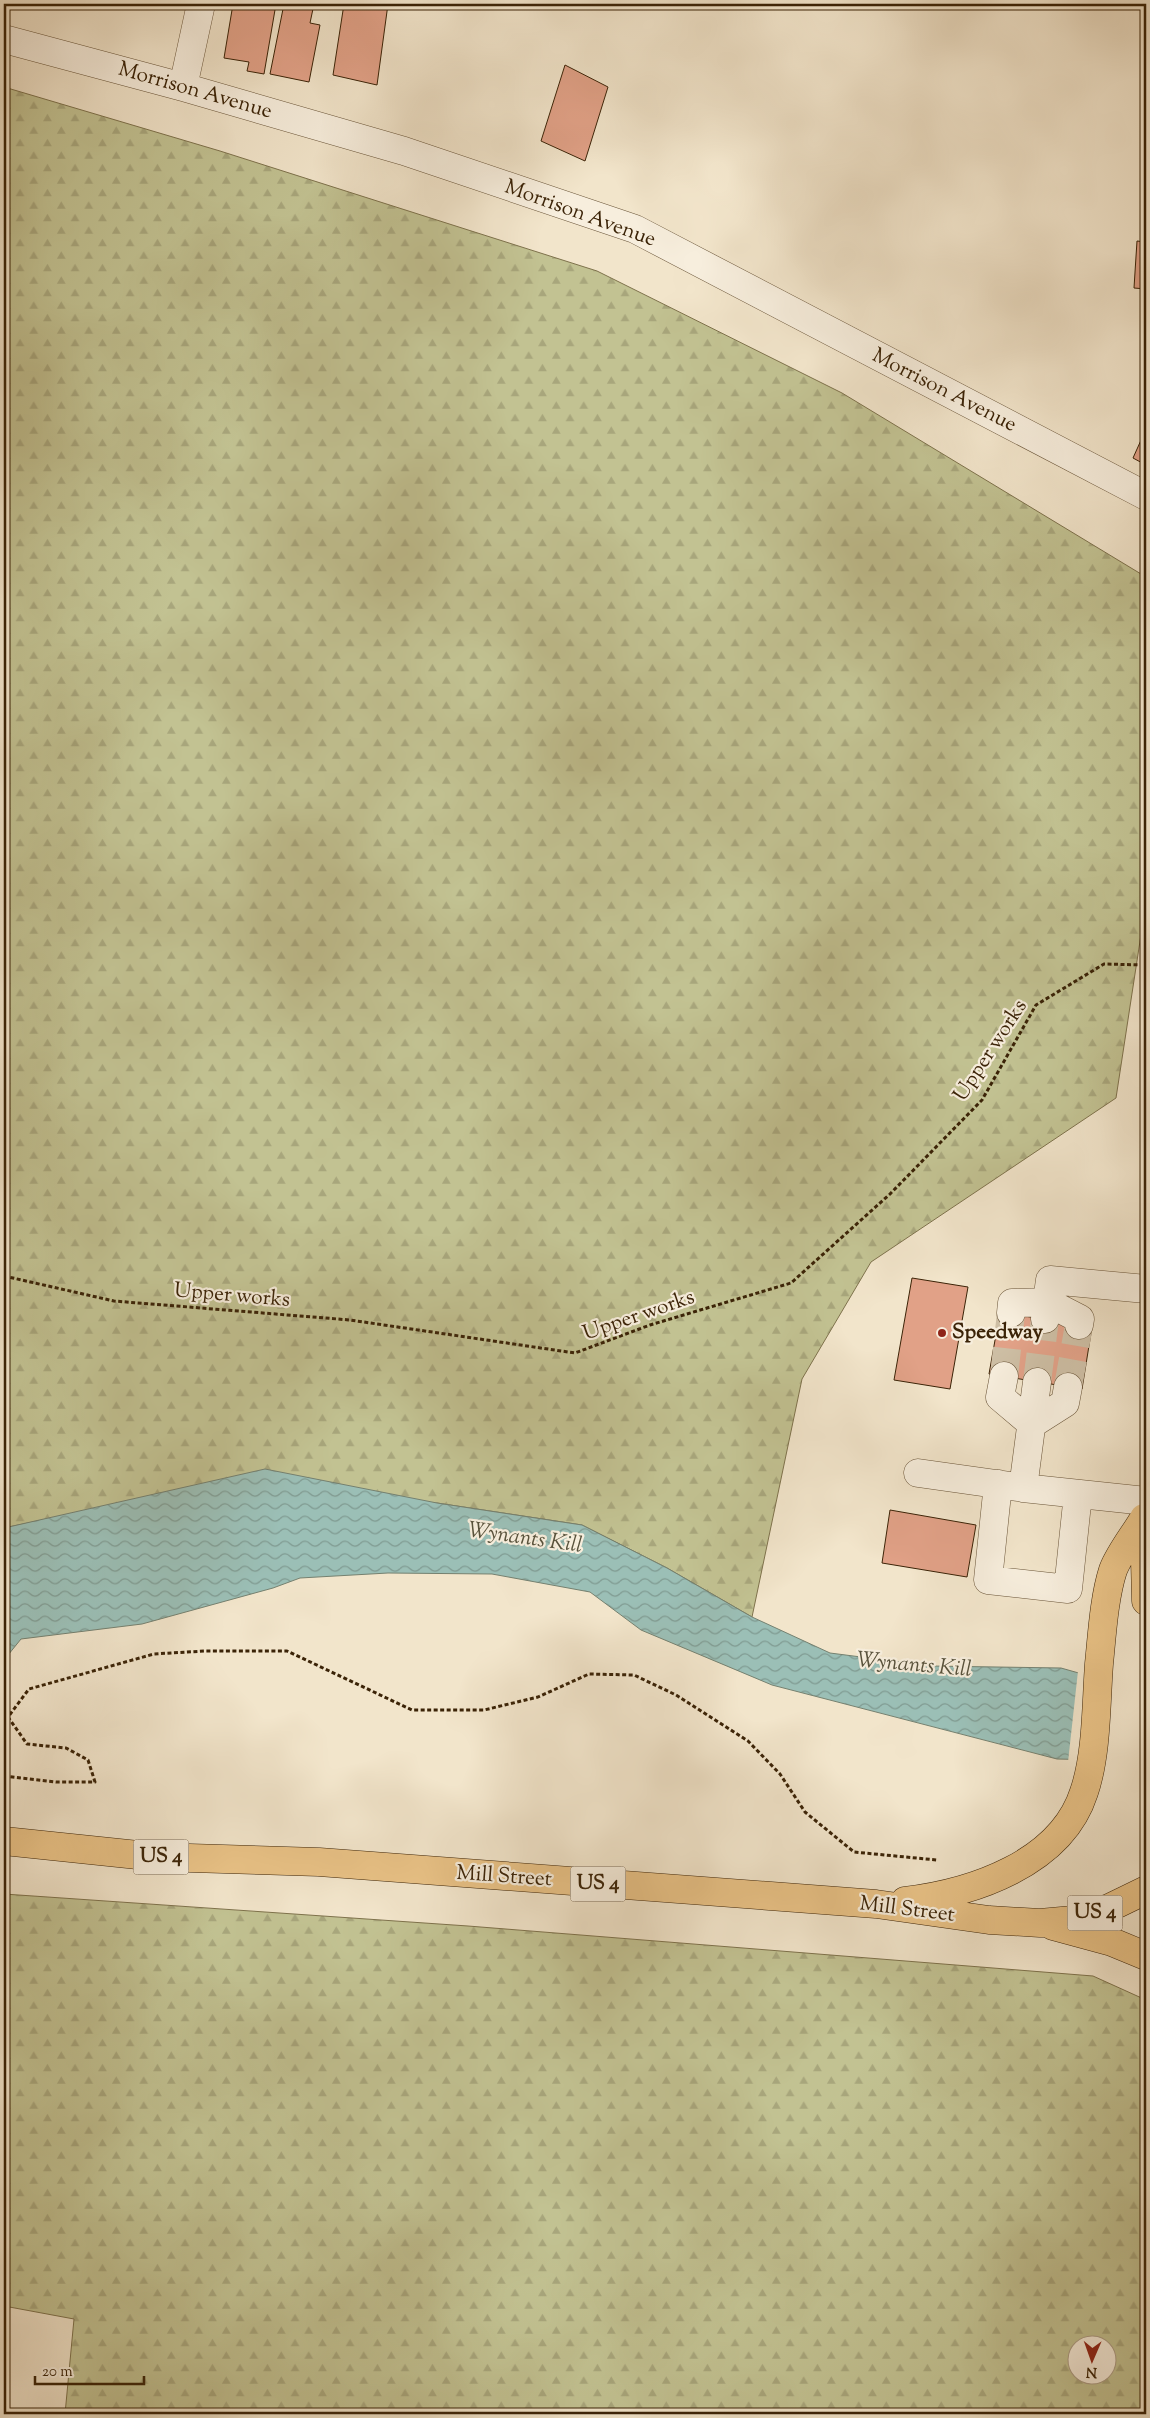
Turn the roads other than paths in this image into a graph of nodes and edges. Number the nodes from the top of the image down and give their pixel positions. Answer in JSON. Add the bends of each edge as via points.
{"nodes":[{"id":1,"x":201,"y":4,"type":"edge"},
{"id":2,"x":4,"y":38,"type":"edge"},
{"id":3,"x":183,"y":86,"type":"junction"},
{"id":4,"x":1146,"y":496,"type":"edge"},
{"id":5,"x":1146,"y":1289,"type":"edge"},
{"id":6,"x":1046,"y":1311,"type":"junction"},
{"id":7,"x":1011,"y":1313,"type":"dead end"},
{"id":8,"x":1078,"y":1325,"type":"dead end"},
{"id":9,"x":1004,"y":1376,"type":"tunnel mouth"},
{"id":10,"x":1037,"y":1382,"type":"tunnel mouth"},
{"id":11,"x":1068,"y":1387,"type":"tunnel mouth"},
{"id":12,"x":1032,"y":1424,"type":"junction"},
{"id":13,"x":918,"y":1473,"type":"dead end"},
{"id":14,"x":1011,"y":1486,"type":"junction"},
{"id":15,"x":1078,"y":1494,"type":"junction"},
{"id":16,"x":1146,"y":1508,"type":"edge"},
{"id":17,"x":1146,"y":1602,"type":"edge"},
{"id":18,"x":4,"y":1841,"type":"edge"},
{"id":19,"x":1146,"y":1890,"type":"edge"},
{"id":20,"x":876,"y":1904,"type":"junction"},
{"id":21,"x":1040,"y":1923,"type":"junction"},
{"id":22,"x":1146,"y":1956,"type":"edge"}],
"edges":[{"from":1,"to":3,"type":"street"},
{"from":2,"to":3,"type":"street","name":"Morrison Avenue"},
{"from":3,"to":4,"type":"street","name":"Morrison Avenue","via":[[404,151],[635,229]]},
{"from":5,"to":6,"type":"street","via":[[1050,1280]]},
{"from":6,"to":7,"type":"street","via":[[1012,1303]]},
{"from":6,"to":8,"type":"street","via":[[1080,1319]]},
{"from":9,"to":12,"type":"street","via":[[1000,1397]]},
{"from":10,"to":12,"type":"street"},
{"from":11,"to":12,"type":"street","via":[[1066,1403]]},
{"from":12,"to":14,"type":"street"},
{"from":13,"to":14,"type":"street"},
{"from":14,"to":15,"type":"street"},
{"from":14,"to":15,"type":"street","via":[[988,1580],[1068,1588]]},
{"from":15,"to":16,"type":"street"},
{"from":16,"to":17,"type":"main road"},
{"from":16,"to":20,"type":"main road","via":[[1113,1570],[1103,1624],[1090,1764],[1084,1793],[1072,1818],[1052,1842],[1027,1861],[996,1877],[958,1890]]},
{"from":18,"to":20,"type":"main road","name":"Mill Street","number":"US 4","via":[[157,1857],[319,1862]]},
{"from":19,"to":21,"type":"main road","name":"Mill Street","number":"US 4","via":[[1109,1908],[1073,1920]]},
{"from":20,"to":21,"type":"main road","name":"Mill Street","number":"US 4","via":[[989,1920]]},
{"from":21,"to":22,"type":"main road","number":"US 4","via":[[1112,1942]]}]}
